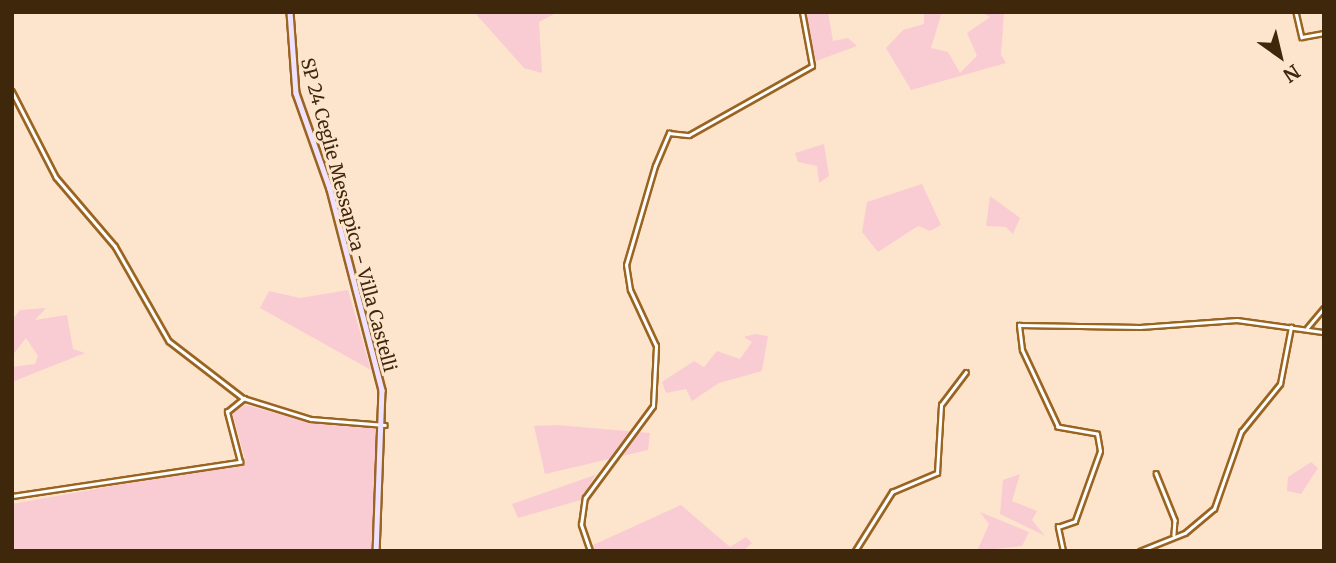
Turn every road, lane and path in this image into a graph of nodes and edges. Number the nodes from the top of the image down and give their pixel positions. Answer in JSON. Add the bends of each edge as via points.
{"nodes":[{"id":1,"x":290,"y":12,"type":"edge"},
{"id":2,"x":802,"y":12,"type":"edge"},
{"id":3,"x":1296,"y":12,"type":"edge"},
{"id":4,"x":1324,"y":33,"type":"edge"},
{"id":5,"x":12,"y":92,"type":"edge"},
{"id":6,"x":1324,"y":308,"type":"edge"},
{"id":7,"x":1291,"y":327,"type":"junction"},
{"id":8,"x":1307,"y":328,"type":"junction"},
{"id":9,"x":1324,"y":332,"type":"edge"},
{"id":10,"x":966,"y":372,"type":"dead end"},
{"id":11,"x":244,"y":398,"type":"junction"},
{"id":12,"x":385,"y":425,"type":"junction"},
{"id":13,"x":1156,"y":473,"type":"dead end"},
{"id":14,"x":12,"y":496,"type":"edge"},
{"id":15,"x":1174,"y":535,"type":"junction"},
{"id":16,"x":376,"y":551,"type":"edge"},
{"id":17,"x":590,"y":551,"type":"edge"},
{"id":18,"x":855,"y":551,"type":"edge"},
{"id":19,"x":1063,"y":551,"type":"edge"},
{"id":20,"x":1140,"y":551,"type":"edge"}],
"edges":[{"from":1,"to":12,"type":"main road","name":"SP 24 Ceglie Messapica - Villa Castelli","via":[[296,93],[337,215]]},
{"from":2,"to":17,"type":"street","via":[[812,66],[690,135],[669,133],[655,166],[626,264],[630,290],[656,346],[653,406],[585,498],[582,525]]},
{"from":3,"to":4,"type":"street","via":[[1301,37]]},
{"from":5,"to":11,"type":"street","via":[[56,177],[115,246],[163,335]]},
{"from":6,"to":8,"type":"street"},
{"from":7,"to":8,"type":"street"},
{"from":7,"to":15,"type":"street","via":[[1280,384],[1241,432],[1214,509]]},
{"from":7,"to":19,"type":"street","via":[[1237,320],[1140,327],[1019,325],[1022,350],[1058,427],[1097,434],[1100,451],[1075,521],[1058,527]]},
{"from":8,"to":9,"type":"street"},
{"from":10,"to":18,"type":"street","via":[[941,405],[937,473],[892,492]]},
{"from":11,"to":12,"type":"street","via":[[311,419]]},
{"from":11,"to":14,"type":"street","via":[[227,412],[240,462]]},
{"from":12,"to":16,"type":"main road","name":"SP 24 Ceglie Messapica - Villa Castelli"},
{"from":13,"to":15,"type":"street","via":[[1175,520]]},
{"from":15,"to":20,"type":"street"}]}
